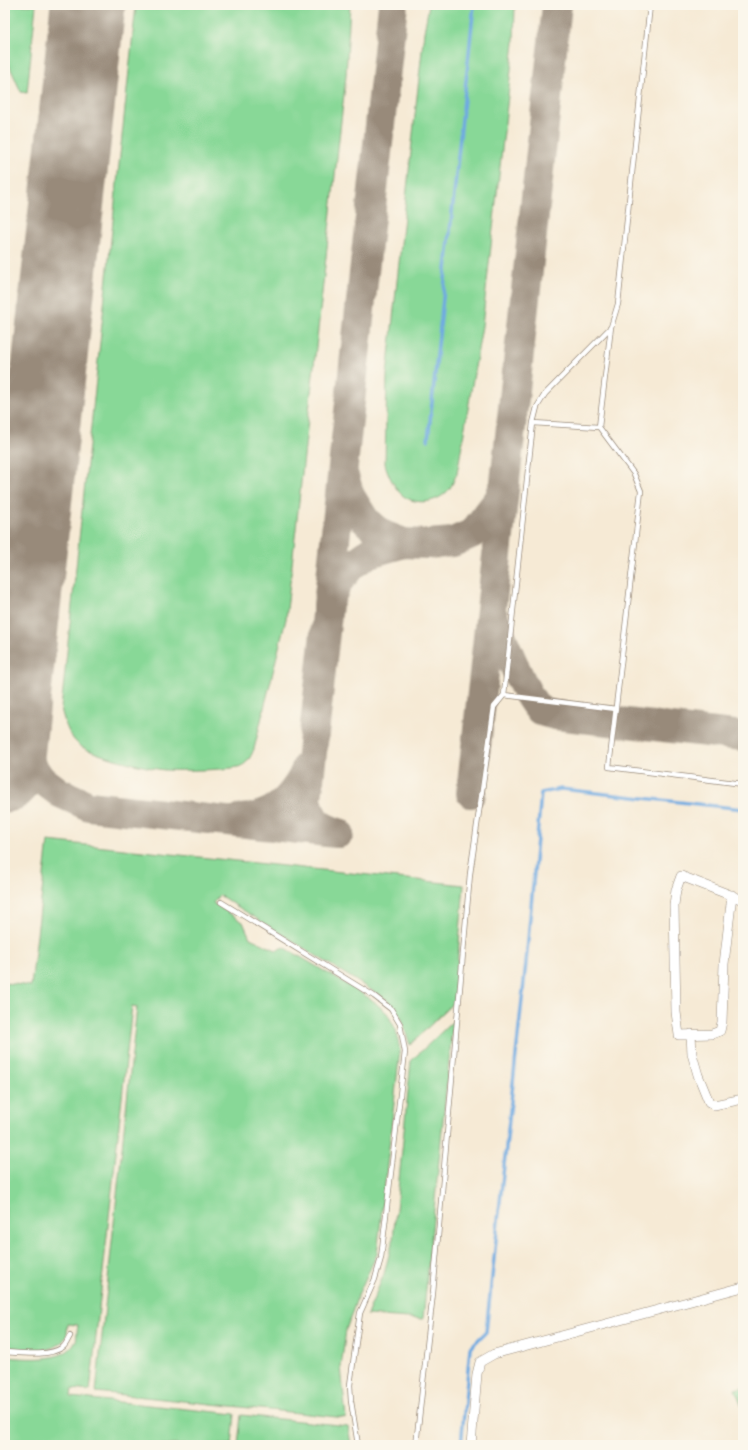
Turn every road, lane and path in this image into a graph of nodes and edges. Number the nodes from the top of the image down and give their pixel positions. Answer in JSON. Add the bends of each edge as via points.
{"nodes":[{"id":1,"x":650,"y":5,"type":"edge"},
{"id":2,"x":611,"y":327,"type":"junction"},
{"id":3,"x":743,"y":379,"type":"edge"},
{"id":4,"x":740,"y":382,"type":"dead end"},
{"id":5,"x":533,"y":423,"type":"junction"},
{"id":6,"x":599,"y":427,"type":"junction"},
{"id":7,"x":504,"y":695,"type":"junction"},
{"id":8,"x":616,"y":709,"type":"junction"},
{"id":9,"x":743,"y":784,"type":"edge"},
{"id":10,"x":732,"y":896,"type":"junction"},
{"id":11,"x":743,"y":900,"type":"edge"},
{"id":12,"x":221,"y":902,"type":"dead end"},
{"id":13,"x":691,"y":1034,"type":"junction"},
{"id":14,"x":743,"y":1099,"type":"edge"},
{"id":15,"x":743,"y":1288,"type":"edge"},
{"id":16,"x":70,"y":1336,"type":"dead end"},
{"id":17,"x":5,"y":1352,"type":"edge"},
{"id":18,"x":358,"y":1445,"type":"edge"},
{"id":19,"x":416,"y":1445,"type":"edge"},
{"id":20,"x":471,"y":1445,"type":"edge"}],
"edges":[{"from":1,"to":2,"type":"lane","via":[[618,304]]},
{"from":2,"to":5,"type":"lane","via":[[545,394],[537,407]]},
{"from":2,"to":6,"type":"lane"},
{"from":3,"to":4,"type":"path"},
{"from":5,"to":6,"type":"lane"},
{"from":5,"to":7,"type":"lane"},
{"from":6,"to":8,"type":"lane","via":[[634,474],[641,491]]},
{"from":7,"to":8,"type":"lane"},
{"from":7,"to":19,"type":"lane","via":[[494,707],[470,874],[433,1294]]},
{"from":8,"to":9,"type":"lane","via":[[609,768]]},
{"from":10,"to":11,"type":"street"},
{"from":10,"to":13,"type":"street","via":[[720,1031],[712,1034]]},
{"from":10,"to":13,"type":"street","via":[[681,876],[676,890],[676,1012],[679,1035]]},
{"from":12,"to":18,"type":"lane","via":[[374,996],[391,1009],[400,1024],[405,1052],[382,1251],[375,1279],[360,1313],[350,1385]]},
{"from":13,"to":14,"type":"street","via":[[692,1054],[709,1102],[714,1105]]},
{"from":15,"to":20,"type":"street","via":[[494,1354],[480,1362]]},
{"from":16,"to":17,"type":"lane","via":[[63,1347],[52,1351],[38,1354]]}]}
